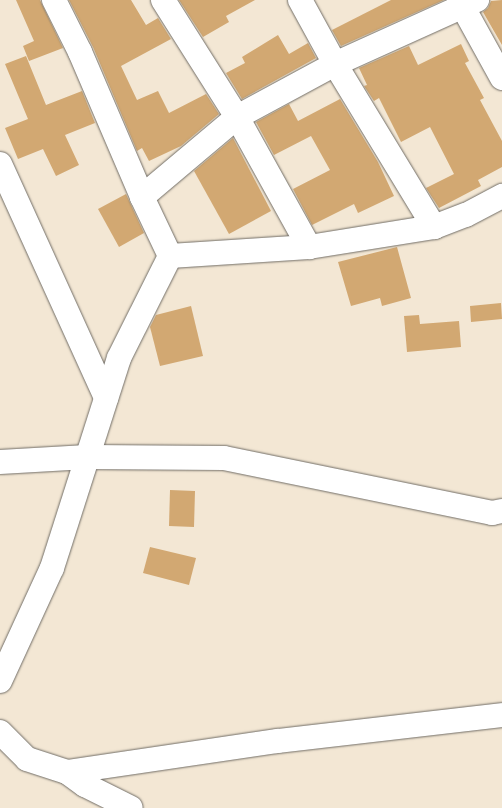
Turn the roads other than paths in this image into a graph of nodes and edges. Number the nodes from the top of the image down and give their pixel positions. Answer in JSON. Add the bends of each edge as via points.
{"nodes":[{"id":1,"x":54,"y":0,"type":"edge"},
{"id":2,"x":163,"y":0,"type":"edge"},
{"id":3,"x":300,"y":0,"type":"edge"},
{"id":4,"x":467,"y":3,"type":"edge"},
{"id":5,"x":334,"y":64,"type":"junction"},
{"id":6,"x":502,"y":78,"type":"edge"},
{"id":7,"x":237,"y":117,"type":"junction"},
{"id":8,"x":0,"y":164,"type":"edge"},
{"id":9,"x":502,"y":196,"type":"edge"},
{"id":10,"x":142,"y":197,"type":"junction"},
{"id":11,"x":434,"y":227,"type":"junction"},
{"id":12,"x":310,"y":247,"type":"junction"},
{"id":13,"x":170,"y":256,"type":"junction"},
{"id":14,"x":106,"y":398,"type":"junction"},
{"id":15,"x":87,"y":457,"type":"junction"},
{"id":16,"x":0,"y":462,"type":"edge"},
{"id":17,"x":502,"y":512,"type":"edge"},
{"id":18,"x":0,"y":681,"type":"edge"},
{"id":19,"x":502,"y":715,"type":"edge"},
{"id":20,"x":0,"y":732,"type":"edge"},
{"id":21,"x":67,"y":772,"type":"junction"},
{"id":22,"x":131,"y":808,"type":"edge"}],
"edges":[{"from":1,"to":10,"type":"street","via":[[80,52]]},
{"from":2,"to":7,"type":"street"},
{"from":3,"to":5,"type":"street"},
{"from":4,"to":5,"type":"street"},
{"from":4,"to":6,"type":"street"},
{"from":5,"to":7,"type":"street"},
{"from":5,"to":11,"type":"street"},
{"from":7,"to":10,"type":"street"},
{"from":7,"to":12,"type":"street"},
{"from":8,"to":14,"type":"street"},
{"from":9,"to":11,"type":"street"},
{"from":10,"to":13,"type":"street"},
{"from":11,"to":12,"type":"street"},
{"from":12,"to":13,"type":"street"},
{"from":13,"to":14,"type":"street","via":[[119,358]]},
{"from":14,"to":15,"type":"street"},
{"from":15,"to":16,"type":"street"},
{"from":15,"to":17,"type":"street","via":[[224,458],[492,513]]},
{"from":15,"to":18,"type":"street","via":[[52,568]]},
{"from":19,"to":21,"type":"street","via":[[288,740]]},
{"from":20,"to":21,"type":"street","via":[[28,759]]},
{"from":21,"to":22,"type":"street","via":[[85,786]]}]}
